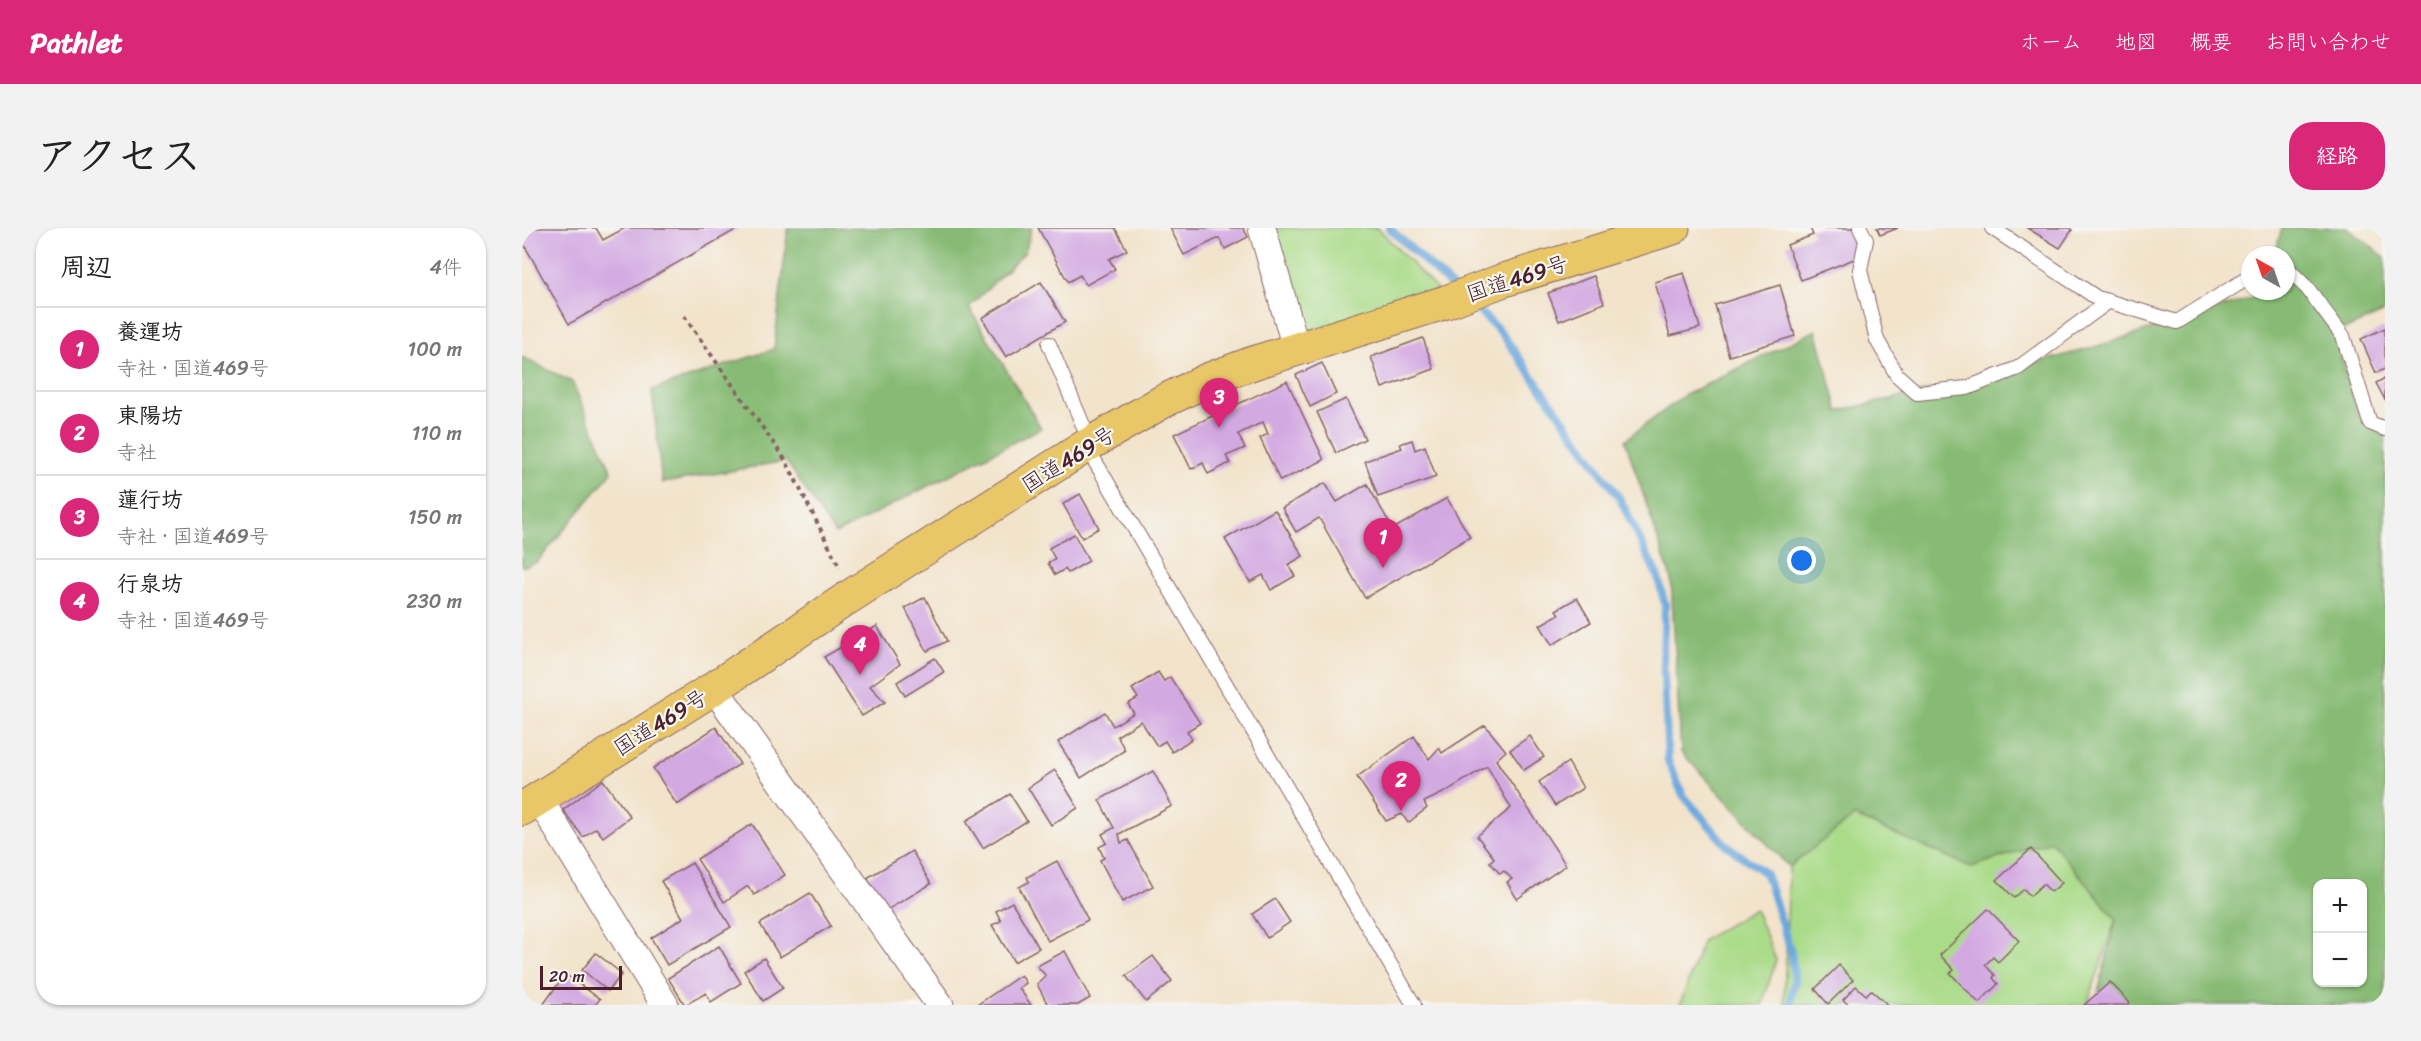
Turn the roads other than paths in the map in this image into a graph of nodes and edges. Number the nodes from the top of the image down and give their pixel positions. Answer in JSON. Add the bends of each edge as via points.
{"nodes":[{"id":1,"x":1262,"y":228,"type":"edge"},
{"id":2,"x":1672,"y":228,"type":"edge"},
{"id":3,"x":1860,"y":228,"type":"edge"},
{"id":4,"x":1992,"y":228,"type":"edge"},
{"id":5,"x":2295,"y":276,"type":"edge"},
{"id":6,"x":2241,"y":282,"type":"edge"},
{"id":7,"x":2109,"y":301,"type":"junction"},
{"id":8,"x":1050,"y":344,"type":"dead end"},
{"id":9,"x":1296,"y":348,"type":"junction"},
{"id":10,"x":2385,"y":429,"type":"edge"},
{"id":11,"x":1086,"y":446,"type":"junction"},
{"id":12,"x":714,"y":688,"type":"junction"},
{"id":13,"x":530,"y":804,"type":"edge"},
{"id":14,"x":665,"y":1005,"type":"edge"},
{"id":15,"x":940,"y":1005,"type":"edge"},
{"id":16,"x":1414,"y":1005,"type":"edge"}],
"edges":[{"from":1,"to":9,"type":"street"},
{"from":2,"to":9,"type":"highway","name":"国道469号"},
{"from":3,"to":7,"type":"lane","via":[[1866,240],[1860,270],[1878,339],[1897,375],[1917,393],[1967,388],[2018,368]]},
{"from":4,"to":7,"type":"lane","via":[[2097,298]]},
{"from":5,"to":10,"type":"lane","via":[[2343,336],[2370,423]]},
{"from":6,"to":7,"type":"lane","via":[[2177,322]]},
{"from":8,"to":11,"type":"lane","via":[[1085,430]]},
{"from":9,"to":11,"type":"highway","name":"国道469号","via":[[1207,380]]},
{"from":11,"to":12,"type":"highway","name":"国道469号"},
{"from":11,"to":16,"type":"lane"},
{"from":12,"to":13,"type":"highway","name":"国道469号"},
{"from":12,"to":15,"type":"street"},
{"from":13,"to":14,"type":"street"}]}
